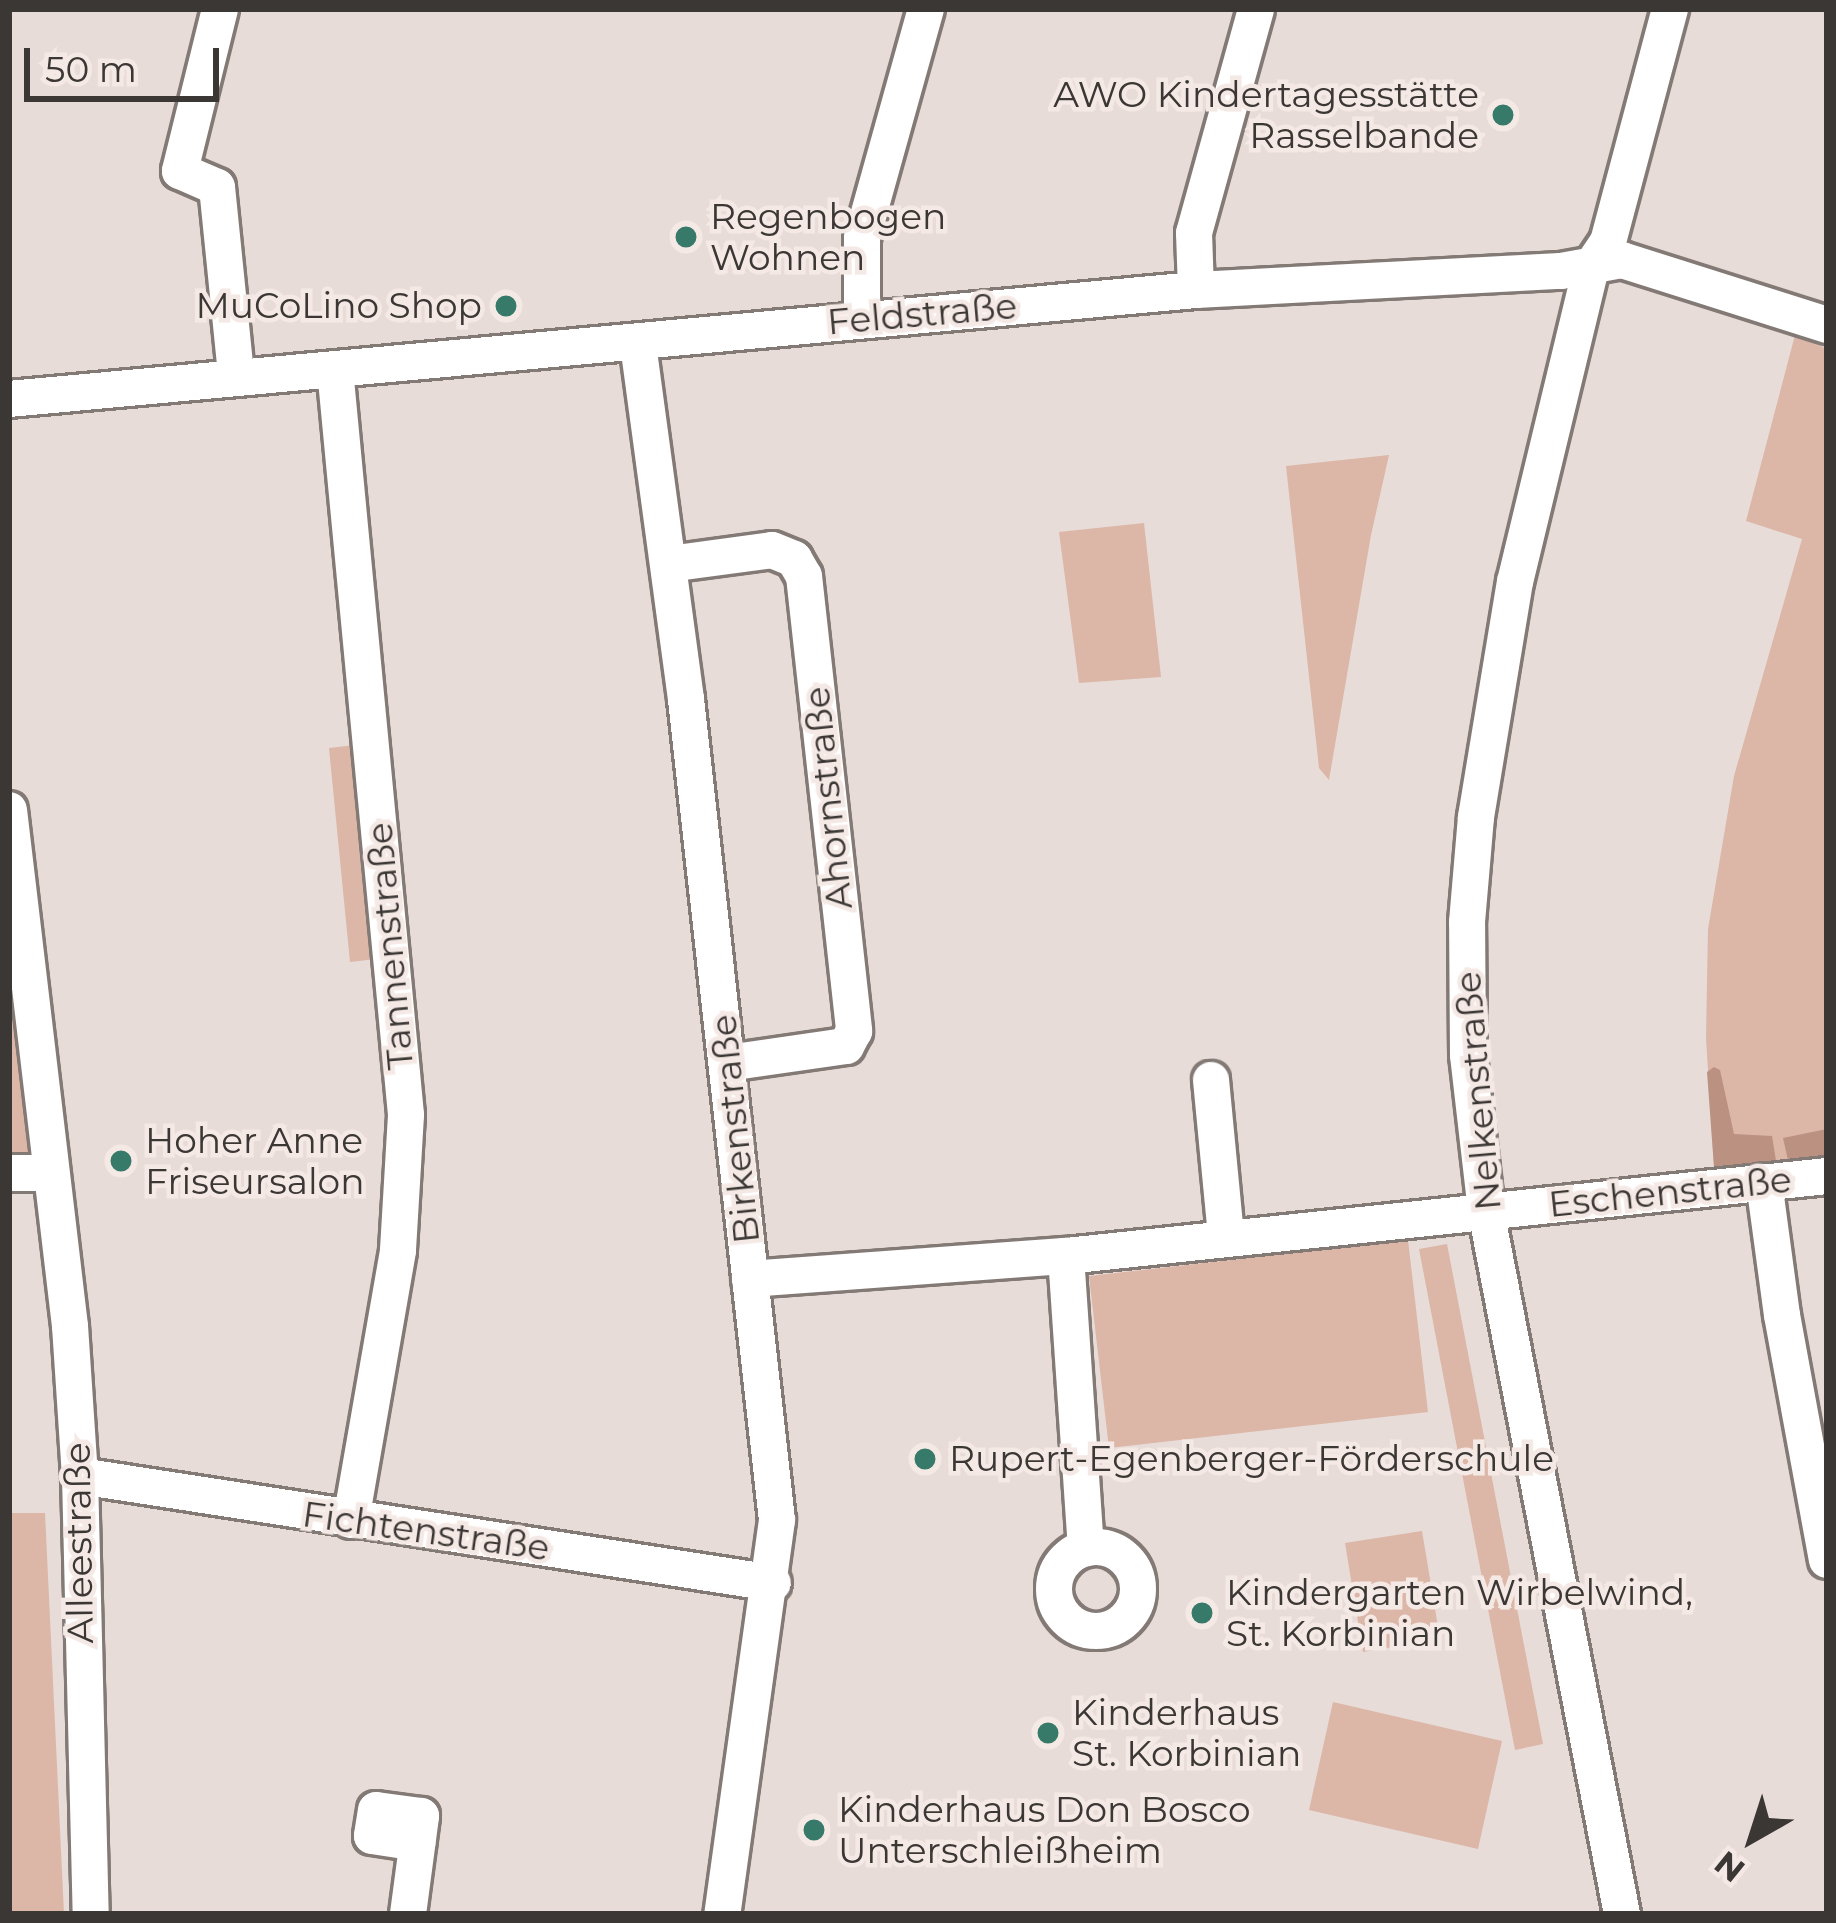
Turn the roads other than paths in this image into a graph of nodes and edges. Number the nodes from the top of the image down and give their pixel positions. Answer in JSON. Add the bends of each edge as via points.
{"nodes":[{"id":1,"x":220,"y":9,"type":"edge"},
{"id":2,"x":926,"y":9,"type":"edge"},
{"id":3,"x":1256,"y":9,"type":"edge"},
{"id":4,"x":1670,"y":9,"type":"edge"},
{"id":5,"x":1591,"y":267,"type":"junction"},
{"id":6,"x":1196,"y":290,"type":"junction"},
{"id":7,"x":862,"y":320,"type":"junction"},
{"id":8,"x":1827,"y":325,"type":"edge"},
{"id":9,"x":638,"y":344,"type":"junction"},
{"id":10,"x":335,"y":369,"type":"junction"},
{"id":11,"x":236,"y":374,"type":"junction"},
{"id":12,"x":9,"y":399,"type":"edge"},
{"id":13,"x":669,"y":564,"type":"junction"},
{"id":14,"x":9,"y":810,"type":"edge"},
{"id":15,"x":728,"y":1063,"type":"junction"},
{"id":16,"x":1210,"y":1080,"type":"dead end"},
{"id":17,"x":9,"y":1173,"type":"edge"},
{"id":18,"x":50,"y":1173,"type":"junction"},
{"id":19,"x":1827,"y":1175,"type":"edge"},
{"id":20,"x":1764,"y":1182,"type":"junction"},
{"id":21,"x":1486,"y":1210,"type":"junction"},
{"id":22,"x":1226,"y":1237,"type":"junction"},
{"id":23,"x":1066,"y":1256,"type":"junction"},
{"id":24,"x":750,"y":1280,"type":"junction"},
{"id":25,"x":80,"y":1476,"type":"junction"},
{"id":26,"x":351,"y":1520,"type":"junction"},
{"id":27,"x":1087,"y":1548,"type":"dead end"},
{"id":28,"x":1827,"y":1561,"type":"edge"},
{"id":29,"x":772,"y":1583,"type":"junction"},
{"id":30,"x":417,"y":1843,"type":"dead end"},
{"id":31,"x":91,"y":1914,"type":"edge"},
{"id":32,"x":408,"y":1914,"type":"edge"},
{"id":33,"x":722,"y":1914,"type":"edge"},
{"id":34,"x":1622,"y":1914,"type":"edge"}],
"edges":[{"from":1,"to":11,"type":"street","via":[[180,171],[217,187]]},
{"from":2,"to":7,"type":"street","via":[[862,238]]},
{"from":3,"to":6,"type":"street","via":[[1194,233]]},
{"from":4,"to":5,"type":"street","name":"Nelkenstraße","via":[[1643,99],[1610,149],[1586,237]]},
{"from":5,"to":6,"type":"street","name":"Feldstraße"},
{"from":5,"to":8,"type":"street","name":"Feldstraße","via":[[1622,260]]},
{"from":5,"to":21,"type":"street","name":"Nelkenstraße","via":[[1515,582],[1476,817],[1466,1002]]},
{"from":6,"to":7,"type":"street","name":"Feldstraße"},
{"from":7,"to":9,"type":"street","name":"Feldstraße"},
{"from":9,"to":10,"type":"street","name":"Feldstraße"},
{"from":9,"to":13,"type":"street","name":"Birkenstraße"},
{"from":10,"to":11,"type":"street","name":"Feldstraße"},
{"from":10,"to":26,"type":"street","name":"Tannenstraße","via":[[406,1115],[398,1251]]},
{"from":11,"to":12,"type":"street","name":"Feldstraße"},
{"from":13,"to":15,"type":"street","name":"Birkenstraße"},
{"from":13,"to":15,"type":"street","name":"Ahornstraße","via":[[772,550],[794,559],[803,576],[854,1031],[846,1046]]},
{"from":14,"to":18,"type":"street","name":"Alleestraße"},
{"from":15,"to":24,"type":"street","name":"Birkenstraße"},
{"from":16,"to":22,"type":"street"},
{"from":17,"to":18,"type":"street"},
{"from":18,"to":25,"type":"street","name":"Alleestraße"},
{"from":19,"to":20,"type":"street","name":"Eschenstraße"},
{"from":20,"to":21,"type":"street","name":"Eschenstraße"},
{"from":20,"to":28,"type":"street"},
{"from":21,"to":22,"type":"street","name":"Eschenstraße"},
{"from":21,"to":34,"type":"street","name":"Nelkenstraße"},
{"from":22,"to":23,"type":"street","name":"Eschenstraße"},
{"from":23,"to":24,"type":"street","name":"Eschenstraße"},
{"from":23,"to":27,"type":"street"},
{"from":24,"to":29,"type":"street","name":"Birkenstraße","via":[[778,1520]]},
{"from":25,"to":26,"type":"street","name":"Fichtenstraße"},
{"from":25,"to":31,"type":"street","name":"Alleestraße"},
{"from":26,"to":29,"type":"street","name":"Fichtenstraße"},
{"from":29,"to":33,"type":"street","name":"Birkenstraße"},
{"from":30,"to":32,"type":"street"}]}
